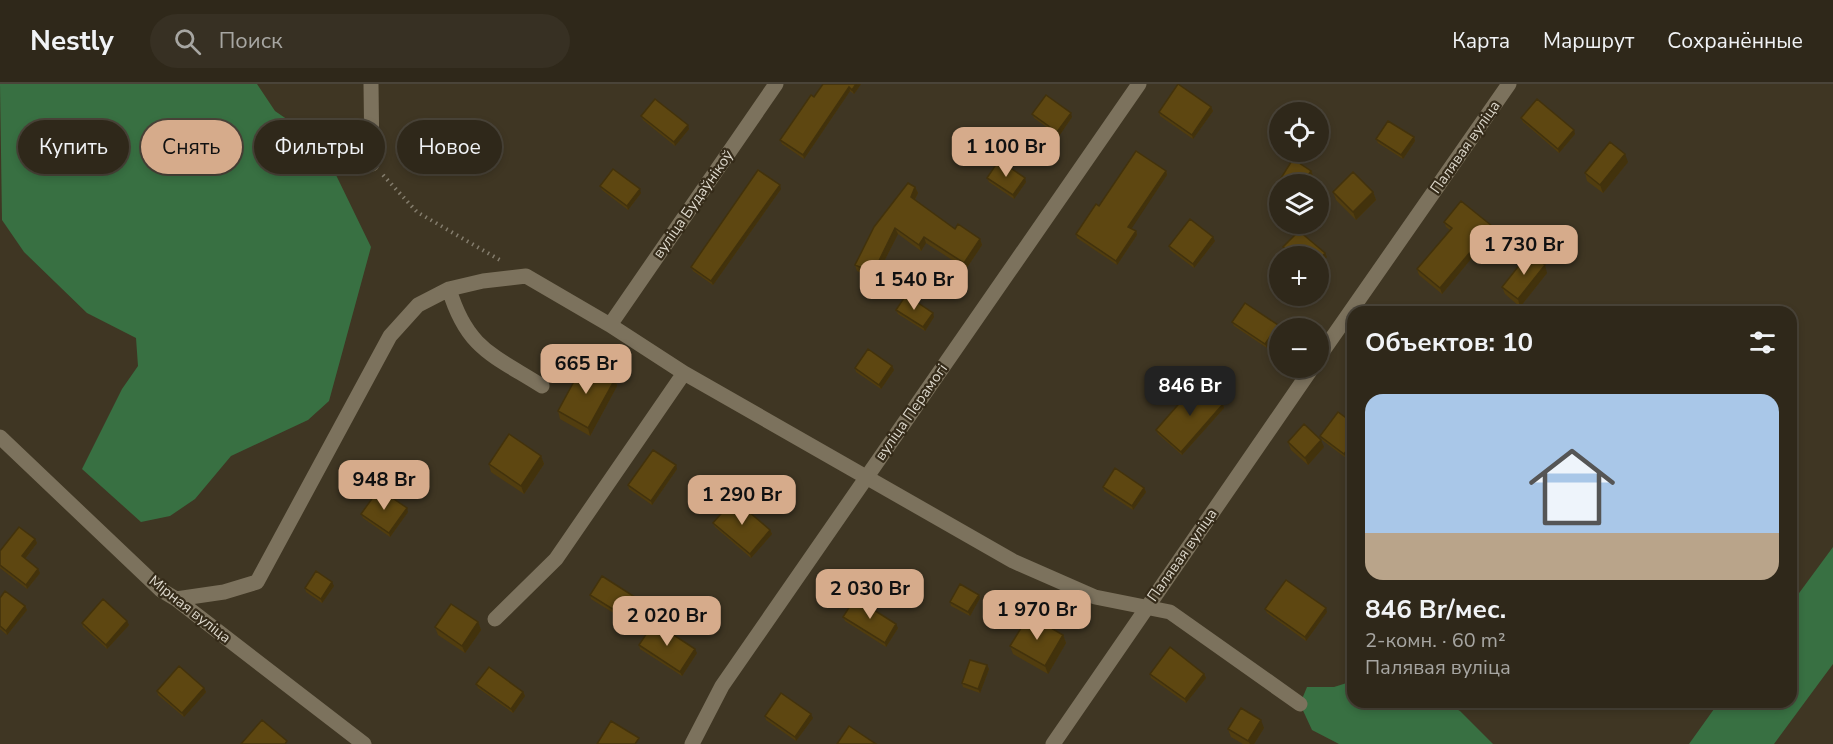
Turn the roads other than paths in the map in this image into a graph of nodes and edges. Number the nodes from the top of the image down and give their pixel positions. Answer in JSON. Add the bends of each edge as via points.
{"nodes":[{"id":1,"x":371,"y":84,"type":"edge"},
{"id":2,"x":776,"y":84,"type":"edge"},
{"id":3,"x":1139,"y":84,"type":"edge"},
{"id":4,"x":1509,"y":84,"type":"edge"},
{"id":5,"x":371,"y":120,"type":"edge"},
{"id":6,"x":449,"y":290,"type":"junction"},
{"id":7,"x":1354,"y":306,"type":"edge"},
{"id":8,"x":1347,"y":316,"type":"edge"},
{"id":9,"x":610,"y":325,"type":"junction"},
{"id":10,"x":1329,"y":342,"type":"edge"},
{"id":11,"x":684,"y":373,"type":"junction"},
{"id":12,"x":1305,"y":378,"type":"edge"},
{"id":13,"x":542,"y":386,"type":"dead end"},
{"id":14,"x":0,"y":437,"type":"edge"},
{"id":15,"x":867,"y":476,"type":"junction"},
{"id":16,"x":177,"y":599,"type":"junction"},
{"id":17,"x":1146,"y":607,"type":"junction"},
{"id":18,"x":495,"y":619,"type":"dead end"},
{"id":19,"x":1300,"y":704,"type":"dead end"},
{"id":20,"x":364,"y":744,"type":"edge"},
{"id":21,"x":692,"y":744,"type":"edge"},
{"id":22,"x":1053,"y":744,"type":"edge"}],
"edges":[{"from":1,"to":5,"type":"street"},
{"from":2,"to":9,"type":"street","name":"вуліца Будаўнікоў"},
{"from":3,"to":15,"type":"street","name":"вуліца Перамогі"},
{"from":4,"to":7,"type":"street","name":"Палявая вуліца"},
{"from":6,"to":9,"type":"street","via":[[526,276]]},
{"from":6,"to":13,"type":"street","via":[[467,333],[482,348]]},
{"from":6,"to":16,"type":"street","via":[[418,305],[390,336],[257,582]]},
{"from":8,"to":10,"type":"street","name":"Палявая вуліца"},
{"from":9,"to":11,"type":"street"},
{"from":11,"to":15,"type":"street"},
{"from":11,"to":18,"type":"street","via":[[556,559]]},
{"from":12,"to":17,"type":"street","name":"Палявая вуліца"},
{"from":14,"to":16,"type":"street","name":"Мірная вуліца","via":[[161,591]]},
{"from":15,"to":17,"type":"street","via":[[1013,561],[1095,597]]},
{"from":15,"to":21,"type":"street","name":"вуліца Перамогі","via":[[722,686]]},
{"from":16,"to":20,"type":"street","name":"Мірная вуліца"},
{"from":17,"to":19,"type":"street","via":[[1170,612]]},
{"from":17,"to":22,"type":"street","name":"Палявая вуліца"}]}
